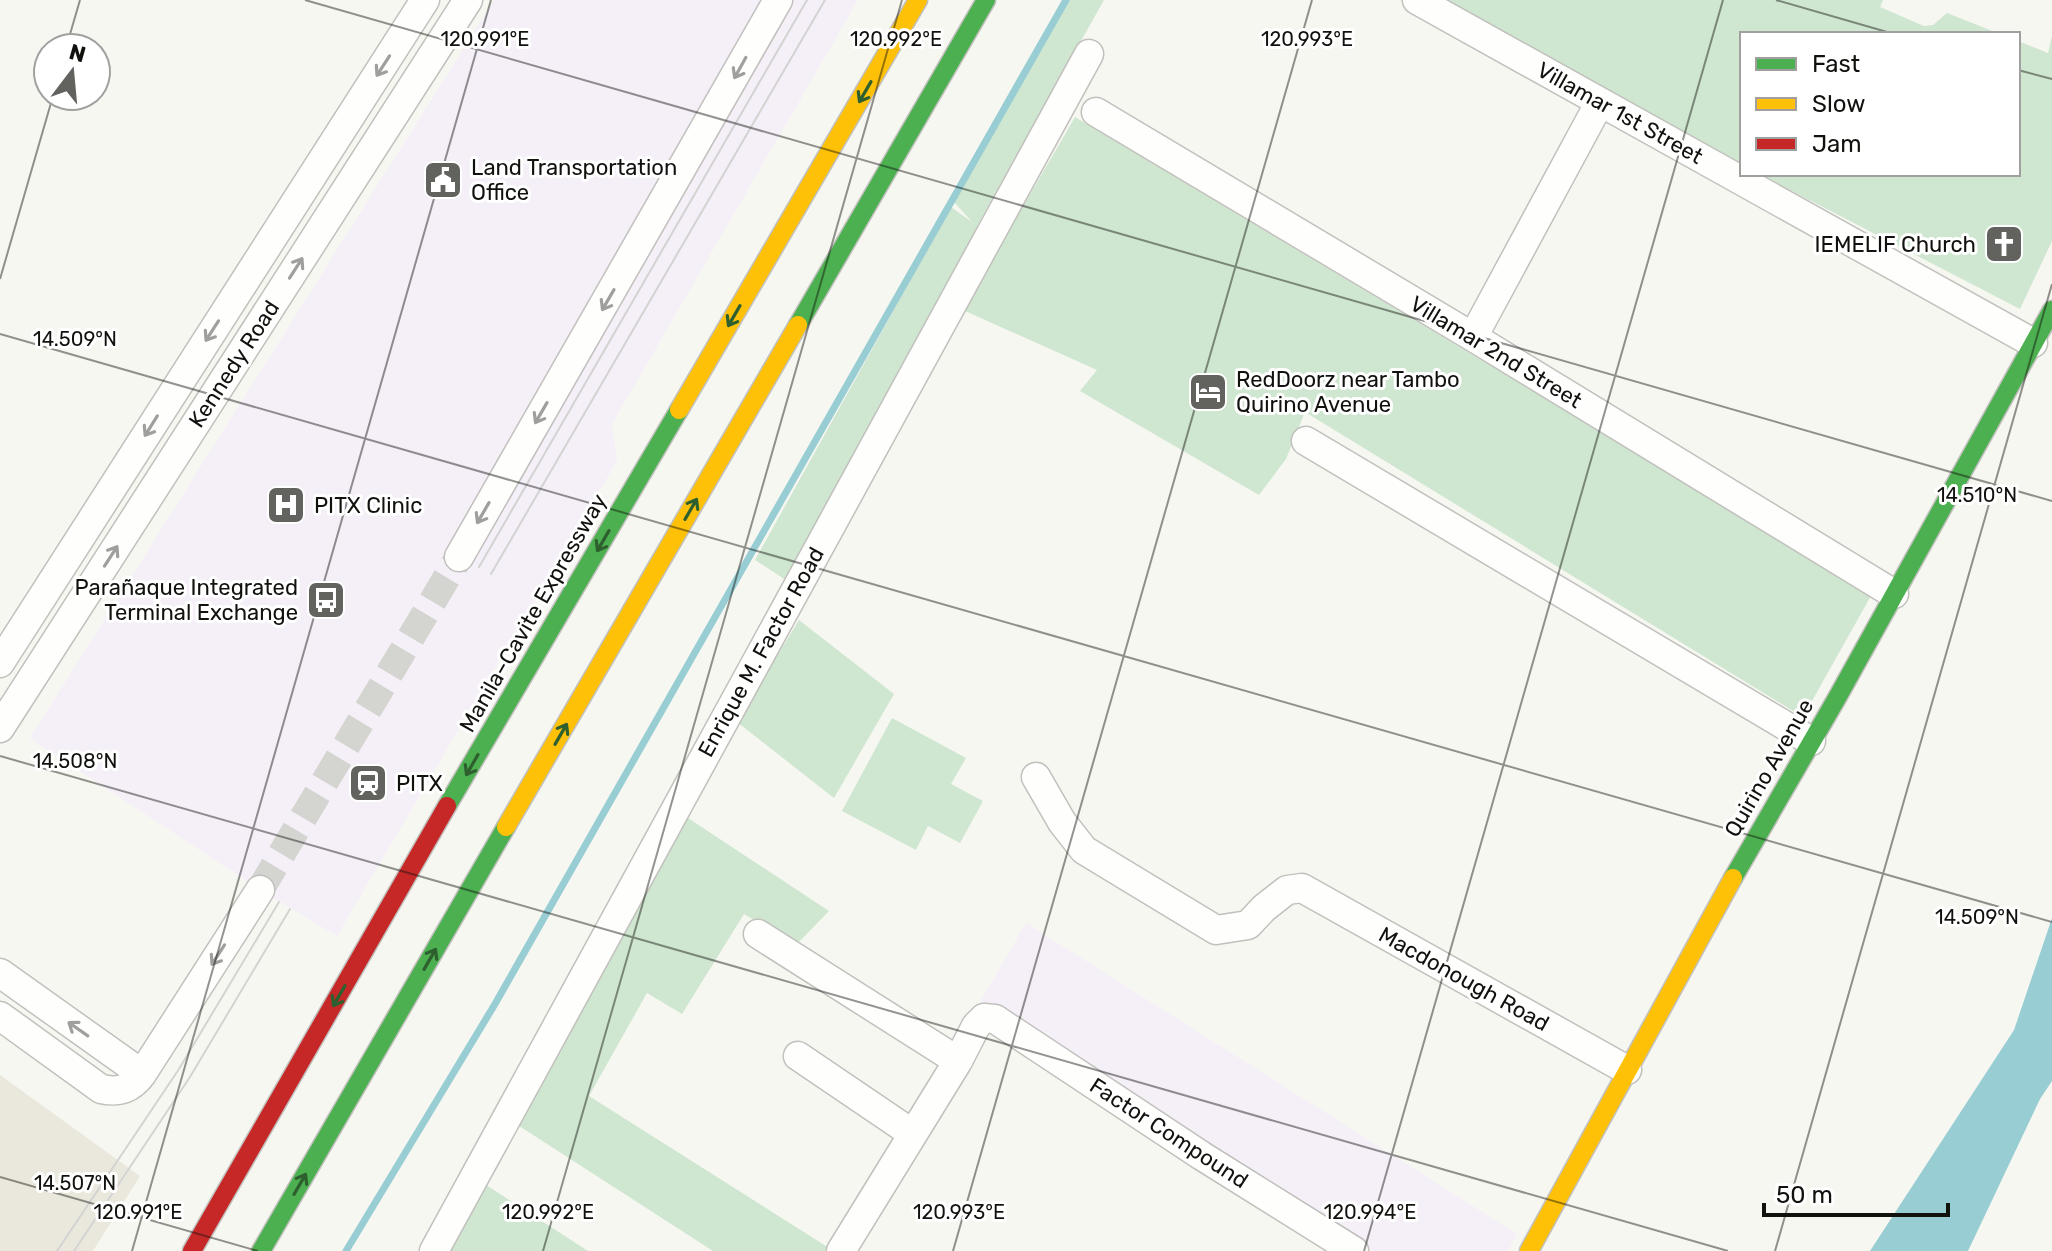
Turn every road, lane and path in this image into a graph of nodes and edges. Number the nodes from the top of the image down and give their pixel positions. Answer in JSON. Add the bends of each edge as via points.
{"nodes":[{"id":1,"x":425,"y":0,"type":"edge"},
{"id":2,"x":468,"y":0,"type":"edge"},
{"id":3,"x":778,"y":0,"type":"edge"},
{"id":4,"x":918,"y":0,"type":"edge"},
{"id":5,"x":986,"y":0,"type":"edge"},
{"id":6,"x":1417,"y":0,"type":"edge"},
{"id":7,"x":1089,"y":54,"type":"dead end"},
{"id":8,"x":1600,"y":102,"type":"junction"},
{"id":9,"x":1096,"y":112,"type":"dead end"},
{"id":10,"x":2052,"y":310,"type":"edge"},
{"id":11,"x":1473,"y":337,"type":"junction"},
{"id":12,"x":2033,"y":343,"type":"junction"},
{"id":13,"x":193,"y":360,"type":"junction"},
{"id":14,"x":223,"y":380,"type":"junction"},
{"id":15,"x":1306,"y":441,"type":"dead end"},
{"id":16,"x":459,"y":557,"type":"tunnel mouth"},
{"id":17,"x":1894,"y":594,"type":"junction"},
{"id":18,"x":39,"y":603,"type":"junction"},
{"id":19,"x":68,"y":621,"type":"junction"},
{"id":20,"x":0,"y":663,"type":"edge"},
{"id":21,"x":0,"y":728,"type":"edge"},
{"id":22,"x":1811,"y":741,"type":"junction"},
{"id":23,"x":1036,"y":777,"type":"dead end"},
{"id":24,"x":260,"y":890,"type":"tunnel mouth"},
{"id":25,"x":758,"y":934,"type":"dead end"},
{"id":26,"x":0,"y":973,"type":"edge"},
{"id":27,"x":0,"y":1016,"type":"edge"},
{"id":28,"x":798,"y":1056,"type":"dead end"},
{"id":29,"x":958,"y":1061,"type":"junction"},
{"id":30,"x":1627,"y":1070,"type":"junction"},
{"id":31,"x":142,"y":1074,"type":"junction"},
{"id":32,"x":913,"y":1134,"type":"junction"},
{"id":33,"x":192,"y":1251,"type":"edge"},
{"id":34,"x":261,"y":1251,"type":"edge"},
{"id":35,"x":434,"y":1251,"type":"edge"},
{"id":36,"x":841,"y":1251,"type":"edge"},
{"id":37,"x":1354,"y":1251,"type":"edge"},
{"id":38,"x":1529,"y":1251,"type":"edge"}],
"edges":[{"from":1,"to":13,"type":"street","name":"Kennedy Road","one_way":true},
{"from":14,"to":2,"type":"street","name":"Kennedy Road","one_way":true},
{"from":3,"to":16,"type":"street","one_way":true},
{"from":4,"to":33,"type":"main road","name":"Manila–Cavite Expressway","one_way":true},
{"from":34,"to":5,"type":"main road","one_way":true},
{"from":6,"to":8,"type":"street","name":"Villamar 1st Street"},
{"from":7,"to":35,"type":"street","name":"Enrique M. Factor Road"},
{"from":8,"to":11,"type":"street"},
{"from":8,"to":12,"type":"street","name":"Villamar 1st Street"},
{"from":9,"to":11,"type":"street","name":"Villamar 2nd Street"},
{"from":10,"to":12,"type":"main road","name":"Quirino Avenue"},
{"from":11,"to":17,"type":"street","name":"Villamar 2nd Street"},
{"from":12,"to":17,"type":"main road","name":"Quirino Avenue"},
{"from":13,"to":14,"type":"street"},
{"from":13,"to":18,"type":"street","name":"Kennedy Road","one_way":true},
{"from":19,"to":14,"type":"street","name":"Kennedy Road","one_way":true},
{"from":15,"to":22,"type":"street"},
{"from":17,"to":22,"type":"main road","name":"Quirino Avenue"},
{"from":18,"to":19,"type":"street"},
{"from":18,"to":20,"type":"street","name":"Kennedy Road"},
{"from":19,"to":21,"type":"street","name":"Kennedy Road"},
{"from":22,"to":30,"type":"main road","name":"Quirino Avenue"},
{"from":23,"to":30,"type":"street","name":"Macdonough Road","via":[[1084,850],[1216,930],[1248,925],[1287,890],[1302,888]]},
{"from":24,"to":31,"type":"street","one_way":true},
{"from":25,"to":29,"type":"street"},
{"from":31,"to":26,"type":"street","one_way":true},
{"from":27,"to":31,"type":"street","via":[[101,1089],[120,1091]]},
{"from":28,"to":32,"type":"street"},
{"from":29,"to":32,"type":"street"},
{"from":29,"to":37,"type":"street","name":"Factor Compound","via":[[976,1026],[984,1018],[995,1019]]},
{"from":30,"to":38,"type":"main road","name":"Quirino Avenue"},
{"from":32,"to":36,"type":"street"}]}
